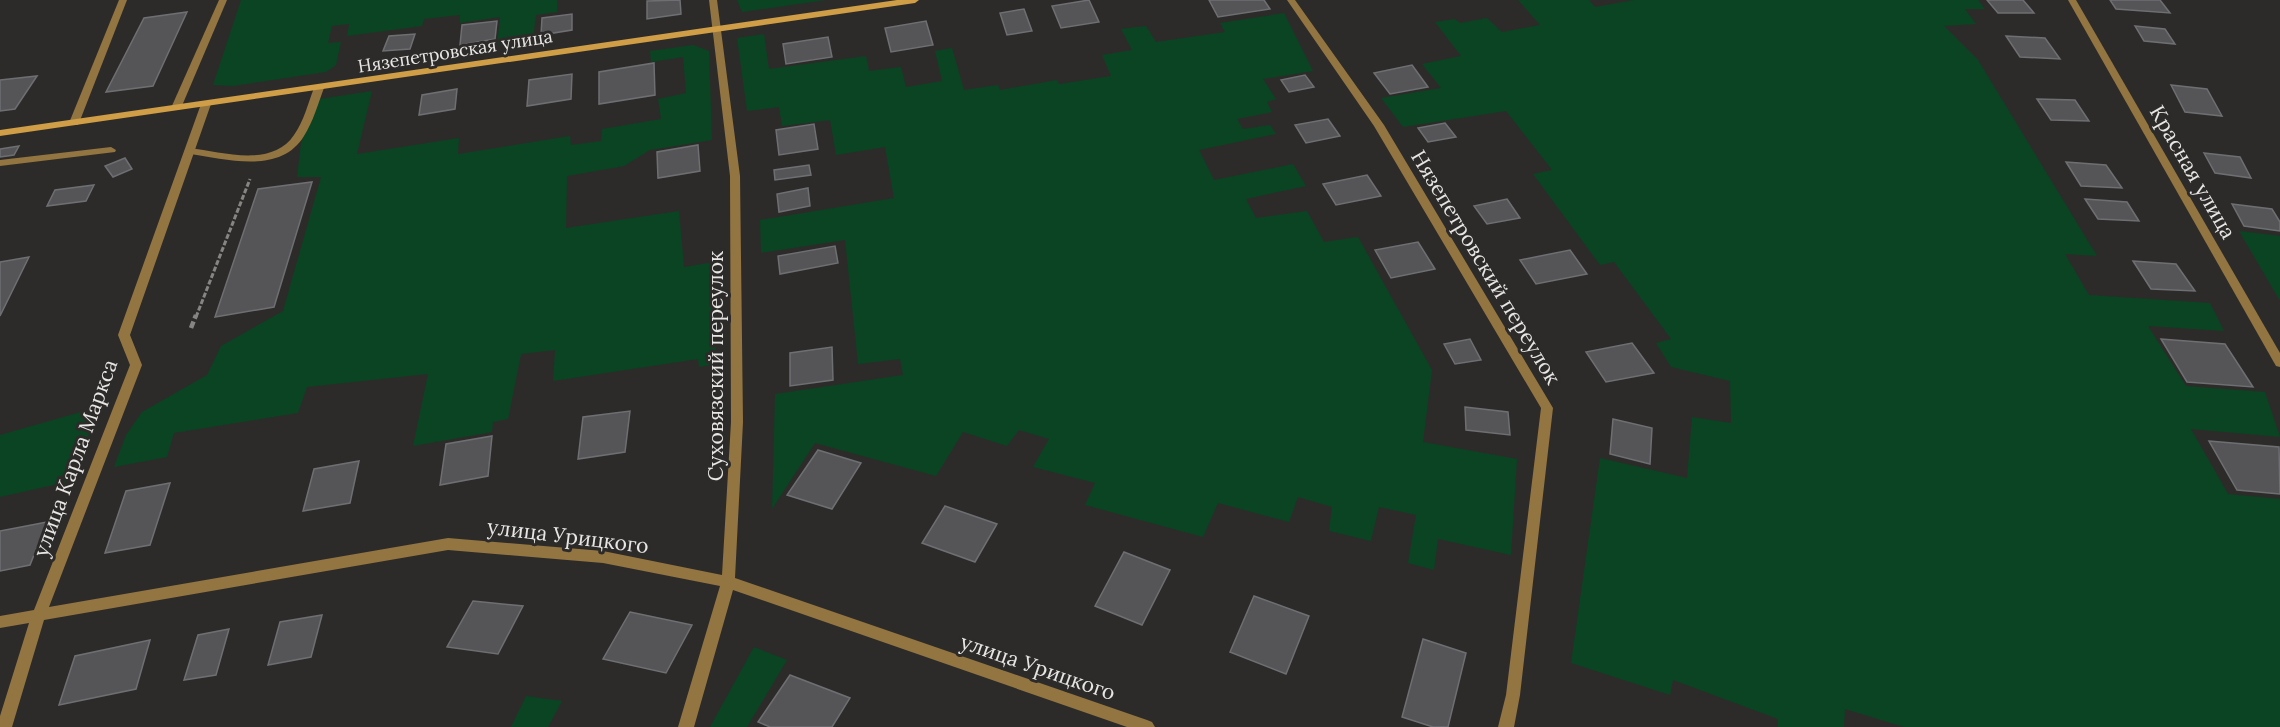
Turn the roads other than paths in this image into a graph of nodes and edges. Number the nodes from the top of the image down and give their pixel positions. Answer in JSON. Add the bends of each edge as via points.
{"nodes":[{"id":1,"x":123,"y":0,"type":"edge"},
{"id":2,"x":223,"y":0,"type":"edge"},
{"id":3,"x":713,"y":0,"type":"edge"},
{"id":4,"x":915,"y":0,"type":"edge"},
{"id":5,"x":1291,"y":0,"type":"edge"},
{"id":6,"x":2072,"y":0,"type":"edge"},
{"id":7,"x":718,"y":28,"type":"junction"},
{"id":8,"x":319,"y":88,"type":"junction"},
{"id":9,"x":206,"y":104,"type":"junction"},
{"id":10,"x":176,"y":108,"type":"junction"},
{"id":11,"x":74,"y":123,"type":"junction"},
{"id":12,"x":0,"y":133,"type":"edge"},
{"id":13,"x":111,"y":150,"type":"dead end"},
{"id":14,"x":189,"y":151,"type":"junction"},
{"id":15,"x":0,"y":163,"type":"edge"},
{"id":16,"x":2266,"y":340,"type":"junction"},
{"id":17,"x":2280,"y":342,"type":"edge"},
{"id":18,"x":2280,"y":363,"type":"edge"},
{"id":19,"x":728,"y":582,"type":"junction"},
{"id":20,"x":39,"y":615,"type":"junction"},
{"id":21,"x":0,"y":622,"type":"edge"},
{"id":22,"x":4,"y":727,"type":"edge"},
{"id":23,"x":686,"y":727,"type":"edge"},
{"id":24,"x":1148,"y":727,"type":"edge"},
{"id":25,"x":1506,"y":727,"type":"edge"}],
"edges":[{"from":1,"to":11,"type":"street"},
{"from":2,"to":10,"type":"street"},
{"from":3,"to":7,"type":"street","name":"Суховязский переулок"},
{"from":4,"to":7,"type":"main road","name":"Нязепетровская улица"},
{"from":5,"to":25,"type":"street","name":"Нязепетровский переулок","via":[[1379,125],[1547,408]]},
{"from":6,"to":16,"type":"street","name":"Красная улица"},
{"from":7,"to":8,"type":"main road","name":"Нязепетровская улица"},
{"from":7,"to":19,"type":"street","name":"Суховязский переулок","via":[[735,176],[737,422]]},
{"from":8,"to":9,"type":"main road","name":"Нязепетровская улица"},
{"from":8,"to":14,"type":"street","via":[[299,136],[292,146],[275,155],[258,159]]},
{"from":9,"to":10,"type":"main road","name":"Нязепетровская улица"},
{"from":9,"to":14,"type":"street","name":"улица Карла Маркса"},
{"from":10,"to":11,"type":"main road","name":"Нязепетровская улица"},
{"from":11,"to":12,"type":"main road","name":"Нязепетровская улица"},
{"from":13,"to":15,"type":"street"},
{"from":14,"to":20,"type":"street","name":"улица Карла Маркса","via":[[124,335],[136,365]]},
{"from":16,"to":17,"type":"street"},
{"from":16,"to":18,"type":"street","name":"Красная улица"},
{"from":19,"to":20,"type":"street","name":"улица Урицкого","via":[[603,557],[448,544]]},
{"from":19,"to":23,"type":"street","name":"Суховязский переулок"},
{"from":19,"to":24,"type":"street","name":"улица Урицкого"},
{"from":20,"to":21,"type":"street","name":"улица Урицкого"},
{"from":20,"to":22,"type":"street","name":"улица Карла Маркса"}]}
